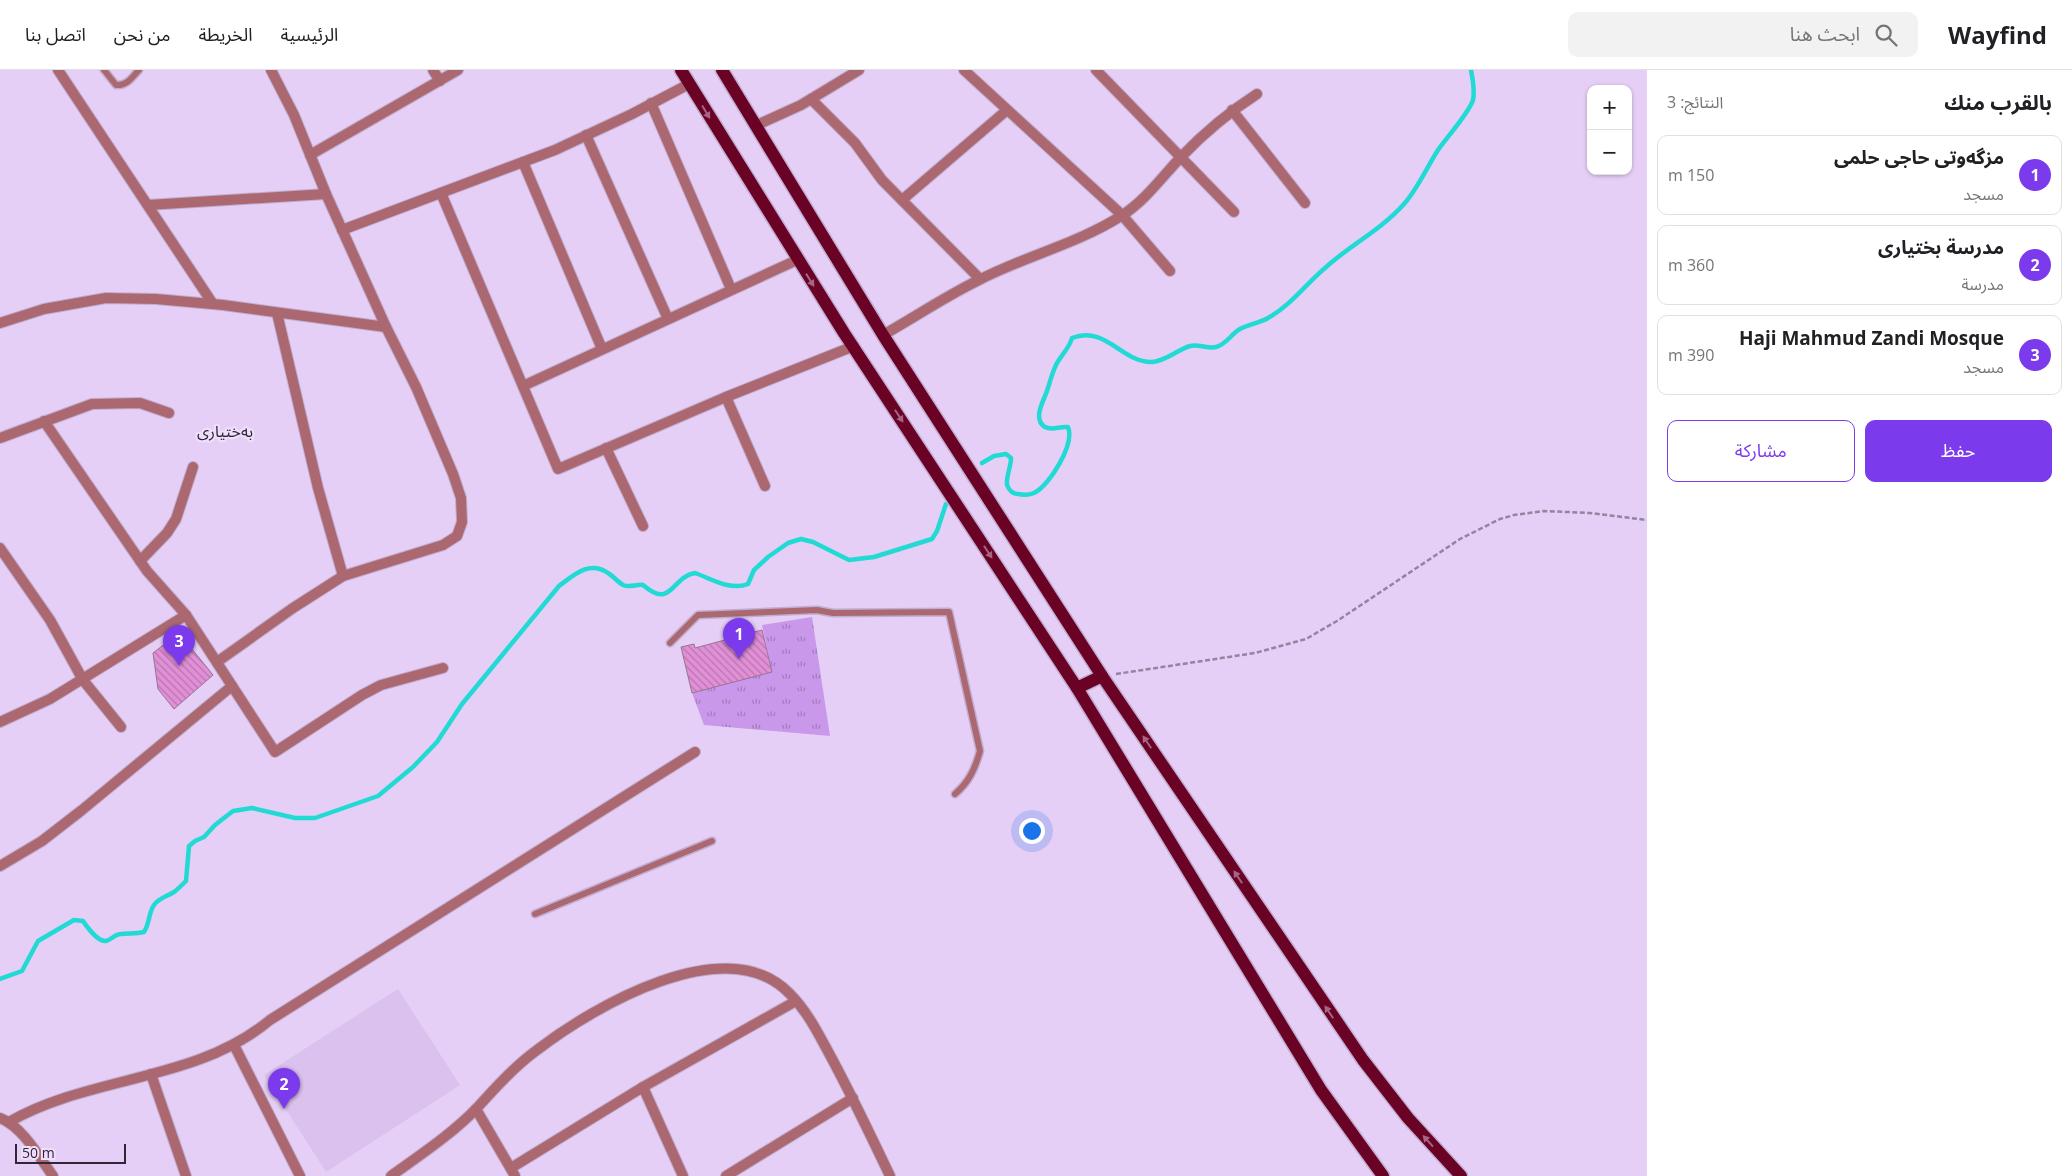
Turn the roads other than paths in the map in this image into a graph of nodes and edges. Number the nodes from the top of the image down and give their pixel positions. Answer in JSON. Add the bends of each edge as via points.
{"nodes":[{"id":1,"x":58,"y":70,"type":"edge"},
{"id":2,"x":104,"y":70,"type":"edge"},
{"id":3,"x":139,"y":70,"type":"edge"},
{"id":4,"x":270,"y":70,"type":"edge"},
{"id":5,"x":433,"y":70,"type":"edge"},
{"id":6,"x":458,"y":70,"type":"edge"},
{"id":7,"x":682,"y":70,"type":"edge"},
{"id":8,"x":722,"y":70,"type":"edge"},
{"id":9,"x":859,"y":70,"type":"edge"},
{"id":10,"x":964,"y":70,"type":"edge"},
{"id":11,"x":1096,"y":70,"type":"edge"},
{"id":12,"x":440,"y":81,"type":"junction"},
{"id":13,"x":689,"y":84,"type":"junction"},
{"id":14,"x":1257,"y":94,"type":"dead end"},
{"id":15,"x":811,"y":98,"type":"junction"},
{"id":16,"x":651,"y":103,"type":"junction"},
{"id":17,"x":1007,"y":110,"type":"junction"},
{"id":18,"x":1232,"y":110,"type":"junction"},
{"id":19,"x":757,"y":125,"type":"junction"},
{"id":20,"x":586,"y":135,"type":"junction"},
{"id":21,"x":310,"y":156,"type":"junction"},
{"id":22,"x":1181,"y":156,"type":"junction"},
{"id":23,"x":523,"y":162,"type":"junction"},
{"id":24,"x":441,"y":193,"type":"junction"},
{"id":25,"x":326,"y":194,"type":"junction"},
{"id":26,"x":902,"y":200,"type":"junction"},
{"id":27,"x":1305,"y":203,"type":"dead end"},
{"id":28,"x":148,"y":205,"type":"junction"},
{"id":29,"x":1234,"y":212,"type":"dead end"},
{"id":30,"x":1122,"y":215,"type":"junction"},
{"id":31,"x":342,"y":230,"type":"junction"},
{"id":32,"x":797,"y":260,"type":"junction"},
{"id":33,"x":1170,"y":271,"type":"dead end"},
{"id":34,"x":980,"y":279,"type":"junction"},
{"id":35,"x":730,"y":289,"type":"junction"},
{"id":36,"x":213,"y":304,"type":"junction"},
{"id":37,"x":278,"y":313,"type":"junction"},
{"id":38,"x":668,"y":319,"type":"junction"},
{"id":39,"x":0,"y":322,"type":"edge"},
{"id":40,"x":386,"y":327,"type":"junction"},
{"id":41,"x":883,"y":335,"type":"junction"},
{"id":42,"x":854,"y":346,"type":"junction"},
{"id":43,"x":602,"y":349,"type":"junction"},
{"id":44,"x":523,"y":386,"type":"junction"},
{"id":45,"x":726,"y":397,"type":"junction"},
{"id":46,"x":169,"y":413,"type":"dead end"},
{"id":47,"x":44,"y":421,"type":"junction"},
{"id":48,"x":0,"y":438,"type":"edge"},
{"id":49,"x":606,"y":448,"type":"junction"},
{"id":50,"x":194,"y":467,"type":"dead end"},
{"id":51,"x":765,"y":486,"type":"dead end"},
{"id":52,"x":643,"y":526,"type":"dead end"},
{"id":53,"x":0,"y":548,"type":"edge"},
{"id":54,"x":140,"y":561,"type":"junction"},
{"id":55,"x":343,"y":576,"type":"junction"},
{"id":56,"x":186,"y":615,"type":"junction"},
{"id":57,"x":670,"y":643,"type":"dead end"},
{"id":58,"x":217,"y":662,"type":"junction"},
{"id":59,"x":443,"y":668,"type":"dead end"},
{"id":60,"x":1102,"y":676,"type":"junction"},
{"id":61,"x":83,"y":680,"type":"junction"},
{"id":62,"x":232,"y":686,"type":"junction"},
{"id":63,"x":1077,"y":688,"type":"junction"},
{"id":64,"x":0,"y":722,"type":"edge"},
{"id":65,"x":121,"y":727,"type":"dead end"},
{"id":66,"x":695,"y":752,"type":"dead end"},
{"id":67,"x":955,"y":794,"type":"dead end"},
{"id":68,"x":712,"y":841,"type":"dead end"},
{"id":69,"x":0,"y":866,"type":"edge"},
{"id":70,"x":535,"y":914,"type":"dead end"},
{"id":71,"x":796,"y":1001,"type":"junction"},
{"id":72,"x":234,"y":1044,"type":"junction"},
{"id":73,"x":151,"y":1074,"type":"junction"},
{"id":74,"x":643,"y":1086,"type":"junction"},
{"id":75,"x":853,"y":1098,"type":"junction"},
{"id":76,"x":476,"y":1109,"type":"junction"},
{"id":77,"x":4,"y":1120,"type":"edge"},
{"id":78,"x":513,"y":1172,"type":"edge"},
{"id":79,"x":1379,"y":1175,"type":"edge"},
{"id":80,"x":52,"y":1176,"type":"edge"},
{"id":81,"x":186,"y":1176,"type":"edge"},
{"id":82,"x":300,"y":1176,"type":"edge"},
{"id":83,"x":391,"y":1176,"type":"edge"},
{"id":84,"x":683,"y":1176,"type":"edge"},
{"id":85,"x":726,"y":1176,"type":"edge"},
{"id":86,"x":890,"y":1176,"type":"edge"},
{"id":87,"x":1461,"y":1176,"type":"edge"}],
"edges":[{"from":1,"to":28,"type":"street"},
{"from":2,"to":3,"type":"lane","via":[[116,85],[121,86]]},
{"from":4,"to":21,"type":"street","via":[[294,115]]},
{"from":5,"to":12,"type":"street"},
{"from":6,"to":12,"type":"street"},
{"from":7,"to":13,"type":"main road"},
{"from":8,"to":19,"type":"main road"},
{"from":9,"to":15,"type":"street"},
{"from":10,"to":17,"type":"street"},
{"from":11,"to":22,"type":"street"},
{"from":12,"to":21,"type":"street"},
{"from":13,"to":16,"type":"street"},
{"from":13,"to":32,"type":"main road","one_way":true},
{"from":14,"to":18,"type":"street"},
{"from":15,"to":19,"type":"street"},
{"from":15,"to":26,"type":"street","via":[[855,143],[882,180]]},
{"from":16,"to":20,"type":"street"},
{"from":16,"to":35,"type":"street"},
{"from":17,"to":26,"type":"street"},
{"from":17,"to":30,"type":"street"},
{"from":18,"to":22,"type":"street"},
{"from":18,"to":27,"type":"street"},
{"from":19,"to":41,"type":"main road"},
{"from":20,"to":23,"type":"street"},
{"from":20,"to":38,"type":"street"},
{"from":21,"to":25,"type":"street"},
{"from":22,"to":29,"type":"street"},
{"from":22,"to":30,"type":"street","via":[[1150,191]]},
{"from":23,"to":24,"type":"street"},
{"from":23,"to":43,"type":"street"},
{"from":24,"to":31,"type":"street"},
{"from":24,"to":44,"type":"street"},
{"from":25,"to":28,"type":"street"},
{"from":25,"to":31,"type":"street"},
{"from":26,"to":34,"type":"street"},
{"from":28,"to":36,"type":"street"},
{"from":30,"to":33,"type":"street"},
{"from":30,"to":34,"type":"street","via":[[1084,235]]},
{"from":31,"to":40,"type":"street"},
{"from":32,"to":35,"type":"street"},
{"from":32,"to":42,"type":"main road","one_way":true},
{"from":34,"to":41,"type":"street"},
{"from":35,"to":38,"type":"street"},
{"from":36,"to":37,"type":"street"},
{"from":36,"to":39,"type":"street","via":[[106,298],[44,309]]},
{"from":37,"to":40,"type":"street"},
{"from":37,"to":55,"type":"street","via":[[316,480]]},
{"from":38,"to":43,"type":"street"},
{"from":40,"to":55,"type":"street","via":[[453,474],[461,498],[462,522],[457,536],[443,545]]},
{"from":41,"to":60,"type":"main road"},
{"from":42,"to":45,"type":"street"},
{"from":42,"to":63,"type":"main road","one_way":true},
{"from":43,"to":44,"type":"street"},
{"from":44,"to":49,"type":"street","via":[[558,468]]},
{"from":45,"to":49,"type":"street"},
{"from":45,"to":51,"type":"street"},
{"from":46,"to":47,"type":"street","via":[[140,403],[92,404]]},
{"from":47,"to":48,"type":"street"},
{"from":47,"to":54,"type":"street"},
{"from":49,"to":52,"type":"street"},
{"from":50,"to":54,"type":"street","via":[[176,519]]},
{"from":53,"to":61,"type":"street","via":[[50,620]]},
{"from":54,"to":56,"type":"street"},
{"from":55,"to":58,"type":"street"},
{"from":56,"to":58,"type":"street"},
{"from":56,"to":61,"type":"street"},
{"from":57,"to":67,"type":"lane","via":[[698,615],[817,610],[833,613],[949,612],[980,751],[967,784]]},
{"from":58,"to":62,"type":"street"},
{"from":59,"to":62,"type":"street","via":[[381,685],[275,752]]},
{"from":60,"to":63,"type":"main road"},
{"from":87,"to":60,"type":"main road","one_way":true,"via":[[1408,1118],[1363,1060]]},
{"from":61,"to":64,"type":"street"},
{"from":61,"to":65,"type":"street"},
{"from":62,"to":69,"type":"street","via":[[82,810],[42,841]]},
{"from":63,"to":79,"type":"main road","via":[[1322,1090]]},
{"from":66,"to":72,"type":"street"},
{"from":68,"to":70,"type":"lane"},
{"from":71,"to":74,"type":"street"},
{"from":71,"to":75,"type":"street","via":[[811,1020]]},
{"from":71,"to":76,"type":"street","via":[[768,978],[745,970],[711,969],[661,981],[619,998],[571,1026],[535,1051]]},
{"from":72,"to":73,"type":"street","via":[[215,1054]]},
{"from":72,"to":82,"type":"street"},
{"from":73,"to":77,"type":"street","via":[[58,1099]]},
{"from":73,"to":81,"type":"street"},
{"from":74,"to":78,"type":"street"},
{"from":74,"to":84,"type":"street"},
{"from":75,"to":85,"type":"street"},
{"from":75,"to":86,"type":"street"},
{"from":76,"to":78,"type":"street"},
{"from":76,"to":83,"type":"street"},
{"from":77,"to":80,"type":"street","via":[[31,1146]]}]}
